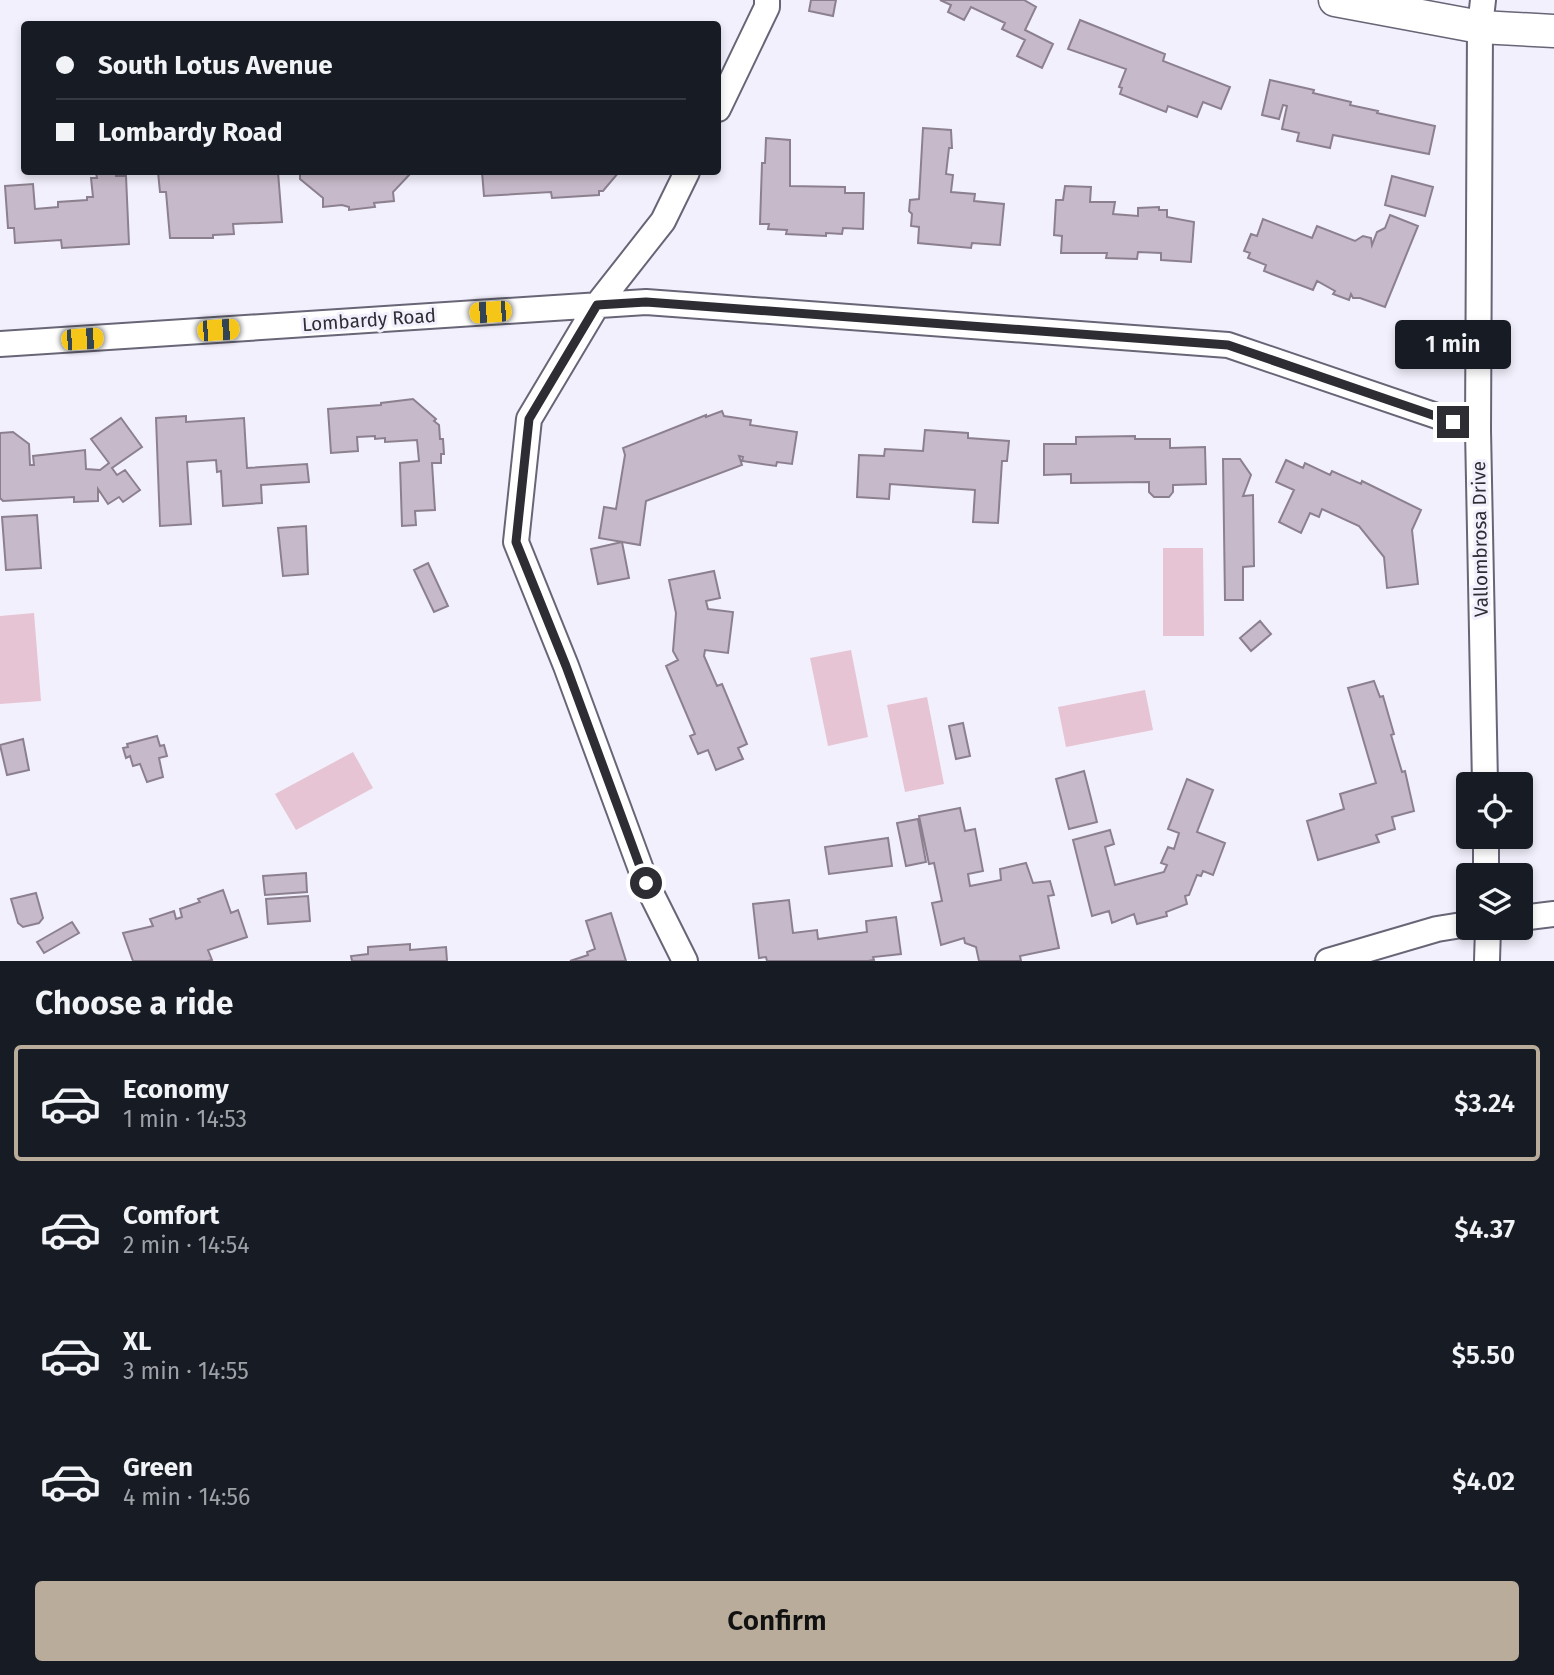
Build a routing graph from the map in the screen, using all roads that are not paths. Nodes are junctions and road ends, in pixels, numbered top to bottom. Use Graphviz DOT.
graph roads {
  1 [pos="767,0"];
  2 [pos="1335,0"];
  3 [pos="1481,13"];
  4 [pos="1554,31"];
  5 [pos="721,103"];
  6 [pos="686,175"];
  7 [pos="597,305"];
  8 [pos="0,344"];
  9 [pos="1478,430"];
  10 [pos="1485,772"];
  11 [pos="1554,914"];
  12 [pos="1533,917"];
  13 [pos="1456,926"];
  14 [pos="1488,940"];
  15 [pos="685,961"];
  16 [pos="1328,961"];
  17 [pos="1487,961"];
  1 -- 5 [label="street"];
  2 -- 3 [label="street"];
  3 -- 4 [label="street"];
  3 -- 9 [label="street, Vallombrosa Drive"];
  6 -- 7 [label="street"];
  7 -- 8 [label="street, Lombardy Road"];
  7 -- 9 [label="street, Lombardy Road"];
  7 -- 15 [label="street"];
  9 -- 10 [label="street, Vallombrosa Drive"];
  11 -- 12 [label="street"];
  13 -- 16 [label="street"];
  14 -- 17 [label="street"];
}
